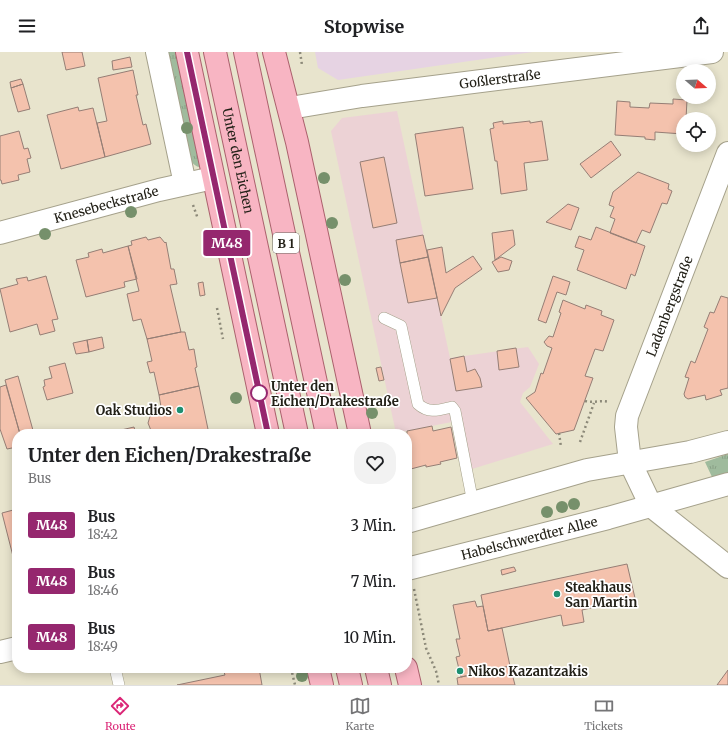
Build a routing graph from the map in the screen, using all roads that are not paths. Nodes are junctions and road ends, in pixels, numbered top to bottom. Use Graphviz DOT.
graph roads {
  1 [pos="157,52"];
  2 [pos="187,52"];
  3 [pos="215,52"];
  4 [pos="245,52"];
  5 [pos="274,52"];
  6 [pos="712,52"];
  7 [pos="290,108"];
  8 [pos="728,153"];
  9 [pos="214,178"];
  10 [pos="185,184"];
  11 [pos="0,233"];
  12 [pos="384,318"];
  13 [pos="267,429"];
  14 [pos="296,429"];
  15 [pos="326,429"];
  16 [pos="359,429"];
  17 [pos="728,442"];
  18 [pos="630,462"];
  19 [pos="728,484"];
  20 [pos="473,503"];
  21 [pos="651,506"];
  22 [pos="412,521"];
  23 [pos="728,567"];
  24 [pos="412,568"];
  25 [pos="12,649"];
  26 [pos="0,652"];
  27 [pos="117,673"];
  28 [pos="348,673"];
  29 [pos="377,673"];
  30 [pos="407,673"];
  31 [pos="119,685"];
  32 [pos="351,685"];
  33 [pos="380,685"];
  34 [pos="410,685"];
  1 -- 10 [label="street"];
  2 -- 9 [label="main road"];
  3 -- 14 [label="main road, Unter den Eichen / B 1"];
  4 -- 15 [label="main road, B 1"];
  5 -- 7 [label="main road"];
  6 -- 7 [label="street, Goßlerstraße"];
  7 -- 16 [label="main road"];
  8 -- 18 [label="street, Ladenbergstraße"];
  9 -- 10 [label="street, Knesebeckstraße"];
  9 -- 13 [label="main road"];
  10 -- 11 [label="street, Knesebeckstraße"];
  12 -- 20 [label="lane"];
  17 -- 18 [label="street"];
  18 -- 20 [label="street"];
  18 -- 21 [label="street"];
  19 -- 21 [label="street, Habelschwerdter Allee"];
  20 -- 22 [label="street"];
  21 -- 23 [label="street"];
  21 -- 24 [label="street, Habelschwerdter Allee"];
  25 -- 26 [label="street"];
  27 -- 31 [label="lane"];
  28 -- 32 [label="main road"];
  29 -- 33 [label="main road"];
  30 -- 34 [label="main road"];
}
